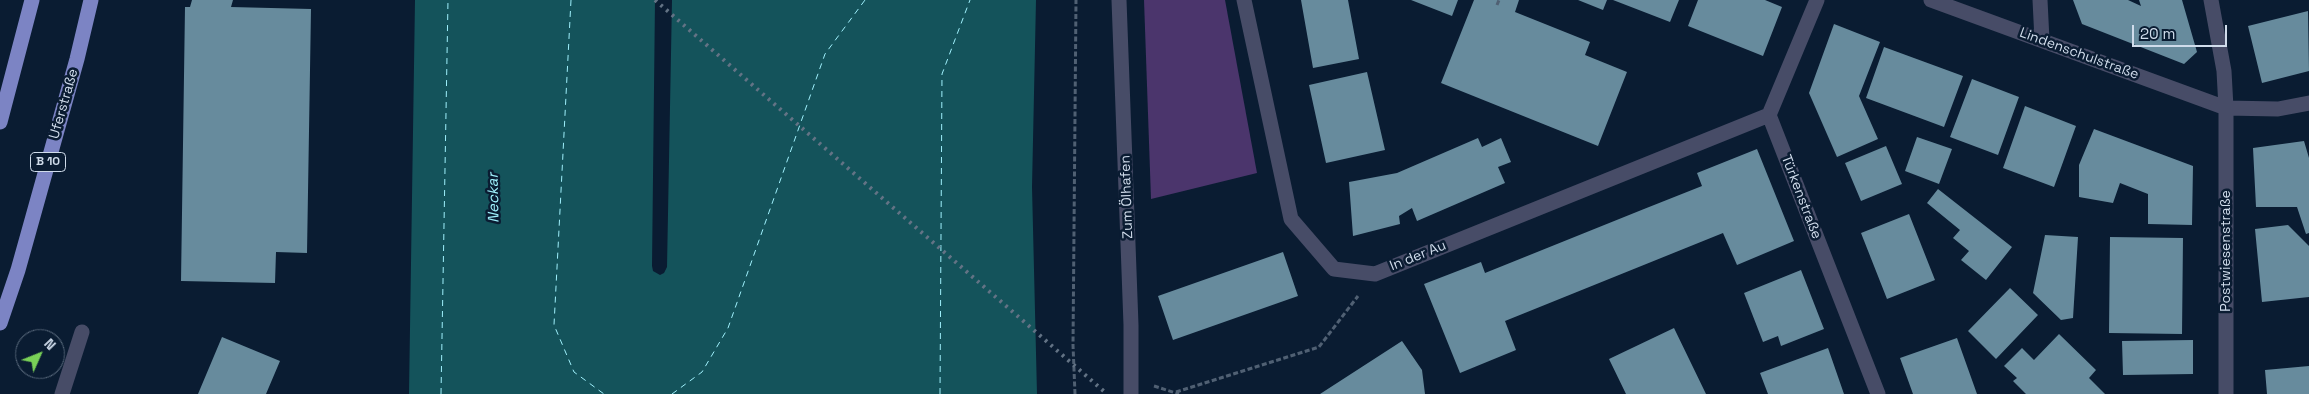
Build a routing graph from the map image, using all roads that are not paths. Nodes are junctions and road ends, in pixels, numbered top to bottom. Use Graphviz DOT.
graph roads {
  1 [pos="32,0"];
  2 [pos="91,0"];
  3 [pos="1119,0"];
  4 [pos="1244,0"];
  5 [pos="1816,0"];
  6 [pos="1931,0"];
  7 [pos="2040,0"];
  8 [pos="2211,0"];
  9 [pos="2042,40"];
  10 [pos="2309,102"];
  11 [pos="2226,108"];
  12 [pos="1769,115"];
  13 [pos="0,122"];
  14 [pos="0,323"];
  15 [pos="82,332"];
  16 [pos="62,394"];
  17 [pos="1131,394"];
  18 [pos="1878,394"];
  19 [pos="2226,394"];
  1 -- 13 [label="highway"];
  2 -- 14 [label="highway, Uferstraße / B 10"];
  3 -- 17 [label="street, Zum Ölhafen"];
  4 -- 12 [label="street, In der Au"];
  5 -- 12 [label="street"];
  6 -- 9 [label="street, Lindenschulstraße"];
  7 -- 9 [label="street"];
  8 -- 11 [label="street"];
  9 -- 11 [label="street, Lindenschulstraße"];
  10 -- 11 [label="street, Lindenschulstraße"];
  11 -- 19 [label="street, Postwiesenstraße"];
  12 -- 18 [label="street, Türkenstraße"];
  15 -- 16 [label="street"];
}
